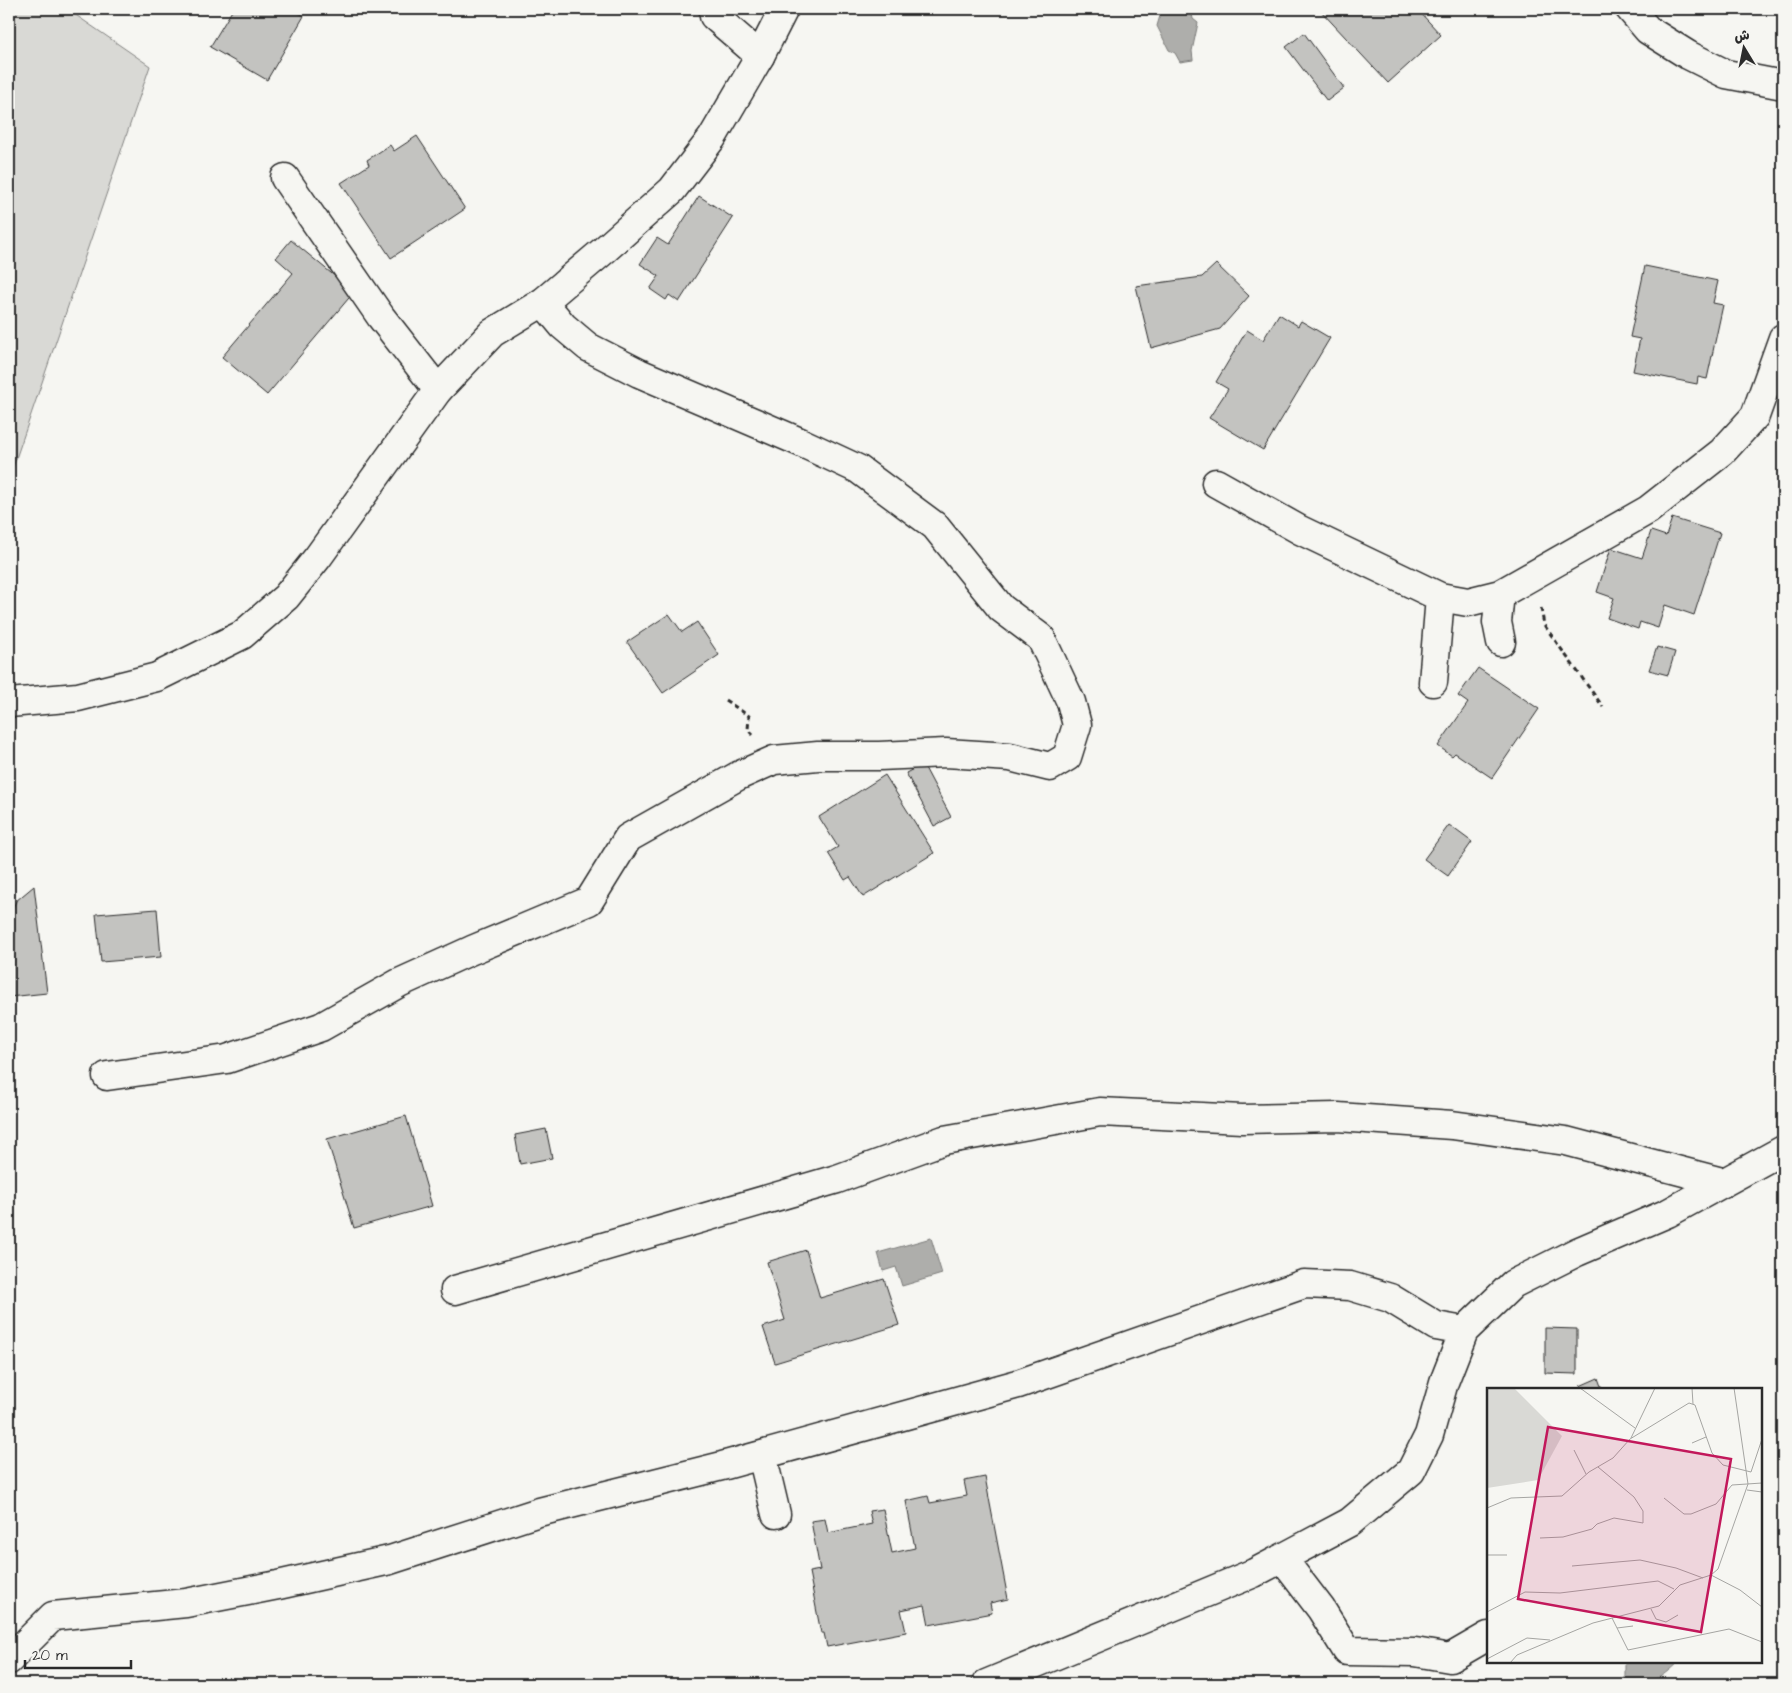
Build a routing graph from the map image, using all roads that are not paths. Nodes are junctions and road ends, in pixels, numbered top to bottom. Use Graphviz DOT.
graph roads {
  1 [pos="784,9"];
  2 [pos="1630,9"];
  3 [pos="714,16"];
  4 [pos="760,56"];
  5 [pos="1783,85"];
  6 [pos="285,178"];
  7 [pos="543,302"];
  8 [pos="1783,338"];
  9 [pos="438,390"];
  10 [pos="1216,483"];
  11 [pos="1500,594"];
  12 [pos="1440,597"];
  13 [pos="1501,642"];
  14 [pos="1433,682"];
  15 [pos="9,703"];
  16 [pos="108,1076"];
  17 [pos="1783,1150"];
  18 [pos="1722,1182"];
  19 [pos="455,1290"];
  20 [pos="1464,1331"];
  21 [pos="762,1455"];
  22 [pos="776,1514"];
  23 [pos="1282,1558"];
  24 [pos="1487,1637"];
  25 [pos="9,1660"];
  26 [pos="986,1684"];
  1 -- 4 [label="street"];
  2 -- 5 [label="street"];
  3 -- 4 [label="street"];
  4 -- 7 [label="street"];
  6 -- 9 [label="street"];
  7 -- 9 [label="street"];
  7 -- 16 [label="street"];
  8 -- 11 [label="street"];
  9 -- 15 [label="street"];
  10 -- 12 [label="street"];
  11 -- 12 [label="street"];
  11 -- 13 [label="street"];
  12 -- 14 [label="street"];
  17 -- 18 [label="street"];
  18 -- 19 [label="street"];
  18 -- 20 [label="street"];
  20 -- 21 [label="street"];
  20 -- 23 [label="street"];
  21 -- 22 [label="street"];
  21 -- 25 [label="street"];
  23 -- 24 [label="street"];
  23 -- 26 [label="street"];
}
